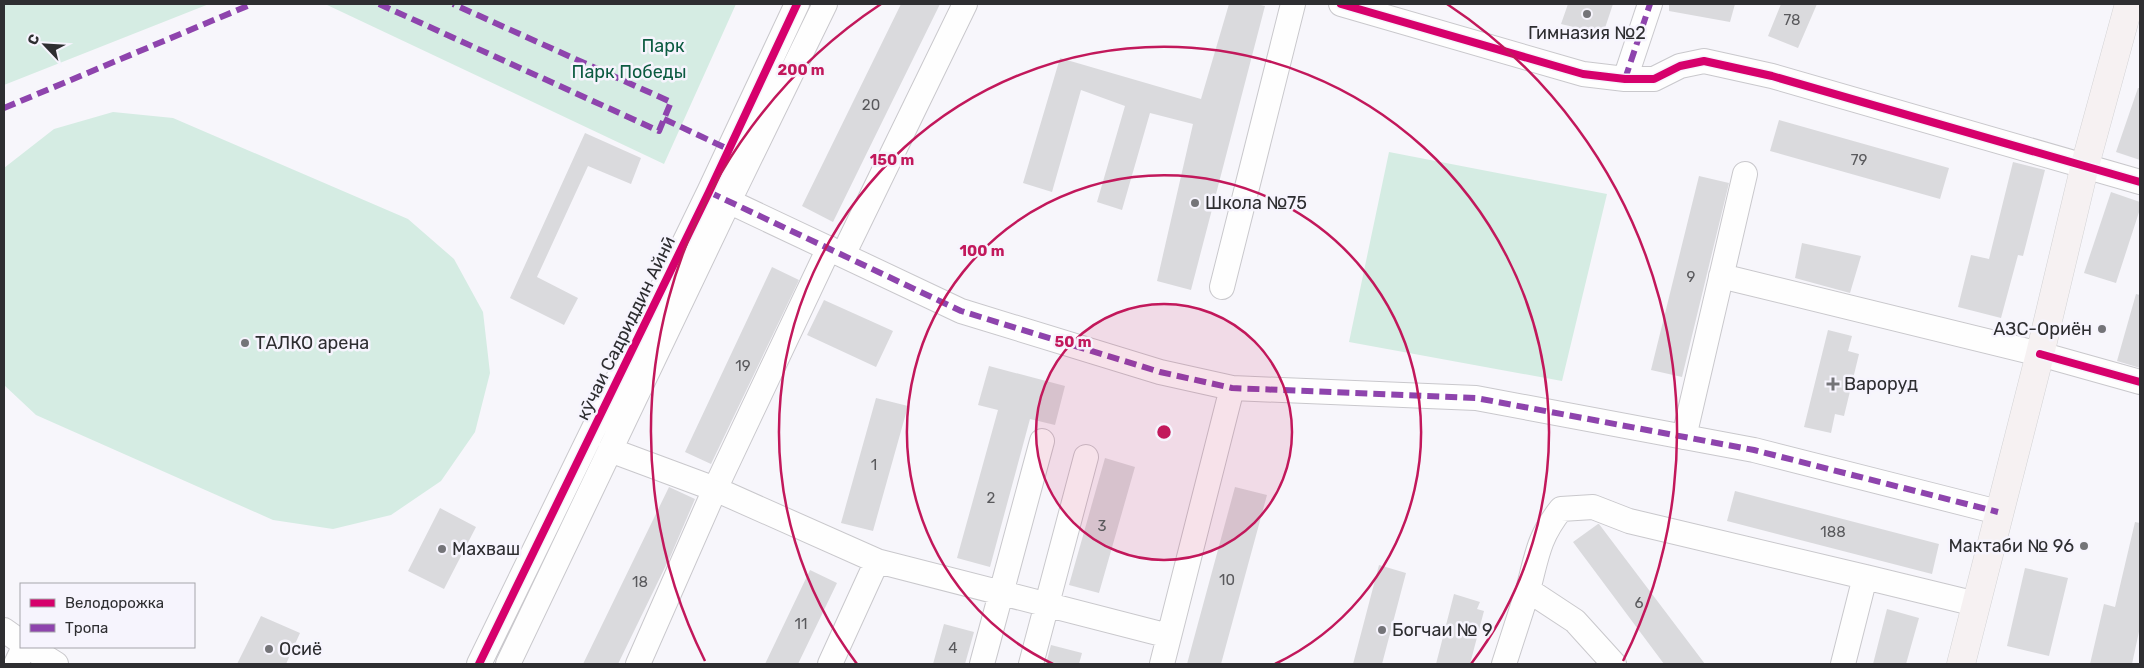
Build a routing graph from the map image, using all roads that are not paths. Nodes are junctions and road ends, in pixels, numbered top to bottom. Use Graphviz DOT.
graph roads {
  1 [pos="798,4"];
  2 [pos="825,4"];
  3 [pos="965,4"];
  4 [pos="1294,4"];
  5 [pos="1341,4"];
  6 [pos="1650,4"];
  7 [pos="2129,4"];
  8 [pos="1626,79"];
  9 [pos="2085,165"];
  10 [pos="1745,174"];
  11 [pos="2140,182"];
  12 [pos="719,197"];
  13 [pos="836,252"];
  14 [pos="1721,276"];
  15 [pos="1222,287"];
  16 [pos="2040,354"];
  17 [pos="2140,382"];
  18 [pos="1232,388"];
  19 [pos="1684,437"];
  20 [pos="1042,441"];
  21 [pos="610,450"];
  22 [pos="1086,457"];
  23 [pos="715,489"];
  24 [pos="1998,512"];
  25 [pos="877,561"];
  26 [pos="1865,577"];
  27 [pos="1528,590"];
  28 [pos="1001,593"];
  29 [pos="1047,604"];
  30 [pos="1976,604"];
  31 [pos="4,630"];
  32 [pos="1169,636"];
  33 [pos="20,641"];
  34 [pos="24,648"];
  35 [pos="31,648"];
  36 [pos="16,664"];
  37 [pos="56,664"];
  38 [pos="479,664"];
  39 [pos="508,664"];
  40 [pos="638,664"];
  41 [pos="830,664"];
  42 [pos="982,664"];
  43 [pos="1031,664"];
  44 [pos="1162,664"];
  45 [pos="1504,664"];
  46 [pos="1614,664"];
  47 [pos="1843,664"];
  48 [pos="1961,664"];
  1 -- 12 [label="street, кӯчаи Садриддин Айнӣ"];
  2 -- 12 [label="street, кӯчаи Садриддин Айнӣ"];
  3 -- 13 [label="street"];
  4 -- 15 [label="street"];
  5 -- 8 [label="street"];
  6 -- 8 [label="street"];
  7 -- 9 [label="main road"];
  8 -- 9 [label="street"];
  9 -- 11 [label="street"];
  9 -- 16 [label="main road"];
  10 -- 14 [label="street"];
  12 -- 13 [label="street"];
  12 -- 21 [label="street, кӯчаи Садриддин Айнӣ"];
  12 -- 38 [label="street, кӯчаи Садриддин Айнӣ"];
  13 -- 18 [label="street"];
  13 -- 23 [label="street"];
  14 -- 16 [label="street"];
  14 -- 19 [label="street"];
  16 -- 17 [label="street"];
  16 -- 24 [label="main road"];
  18 -- 19 [label="street"];
  18 -- 32 [label="street"];
  19 -- 24 [label="street"];
  20 -- 28 [label="street"];
  21 -- 23 [label="street"];
  21 -- 39 [label="street, кӯчаи Садриддин Айнӣ"];
  22 -- 29 [label="street"];
  23 -- 25 [label="street"];
  23 -- 40 [label="street"];
  24 -- 30 [label="main road"];
  25 -- 28 [label="street"];
  25 -- 41 [label="street"];
  26 -- 27 [label="street"];
  26 -- 30 [label="street"];
  26 -- 47 [label="street"];
  27 -- 45 [label="street"];
  27 -- 46 [label="street"];
  28 -- 29 [label="street"];
  28 -- 42 [label="street"];
  29 -- 32 [label="street"];
  29 -- 43 [label="street"];
  30 -- 48 [label="main road"];
  31 -- 33 [label="street"];
  32 -- 44 [label="street"];
  34 -- 36 [label="street"];
  35 -- 37 [label="street"];
}
